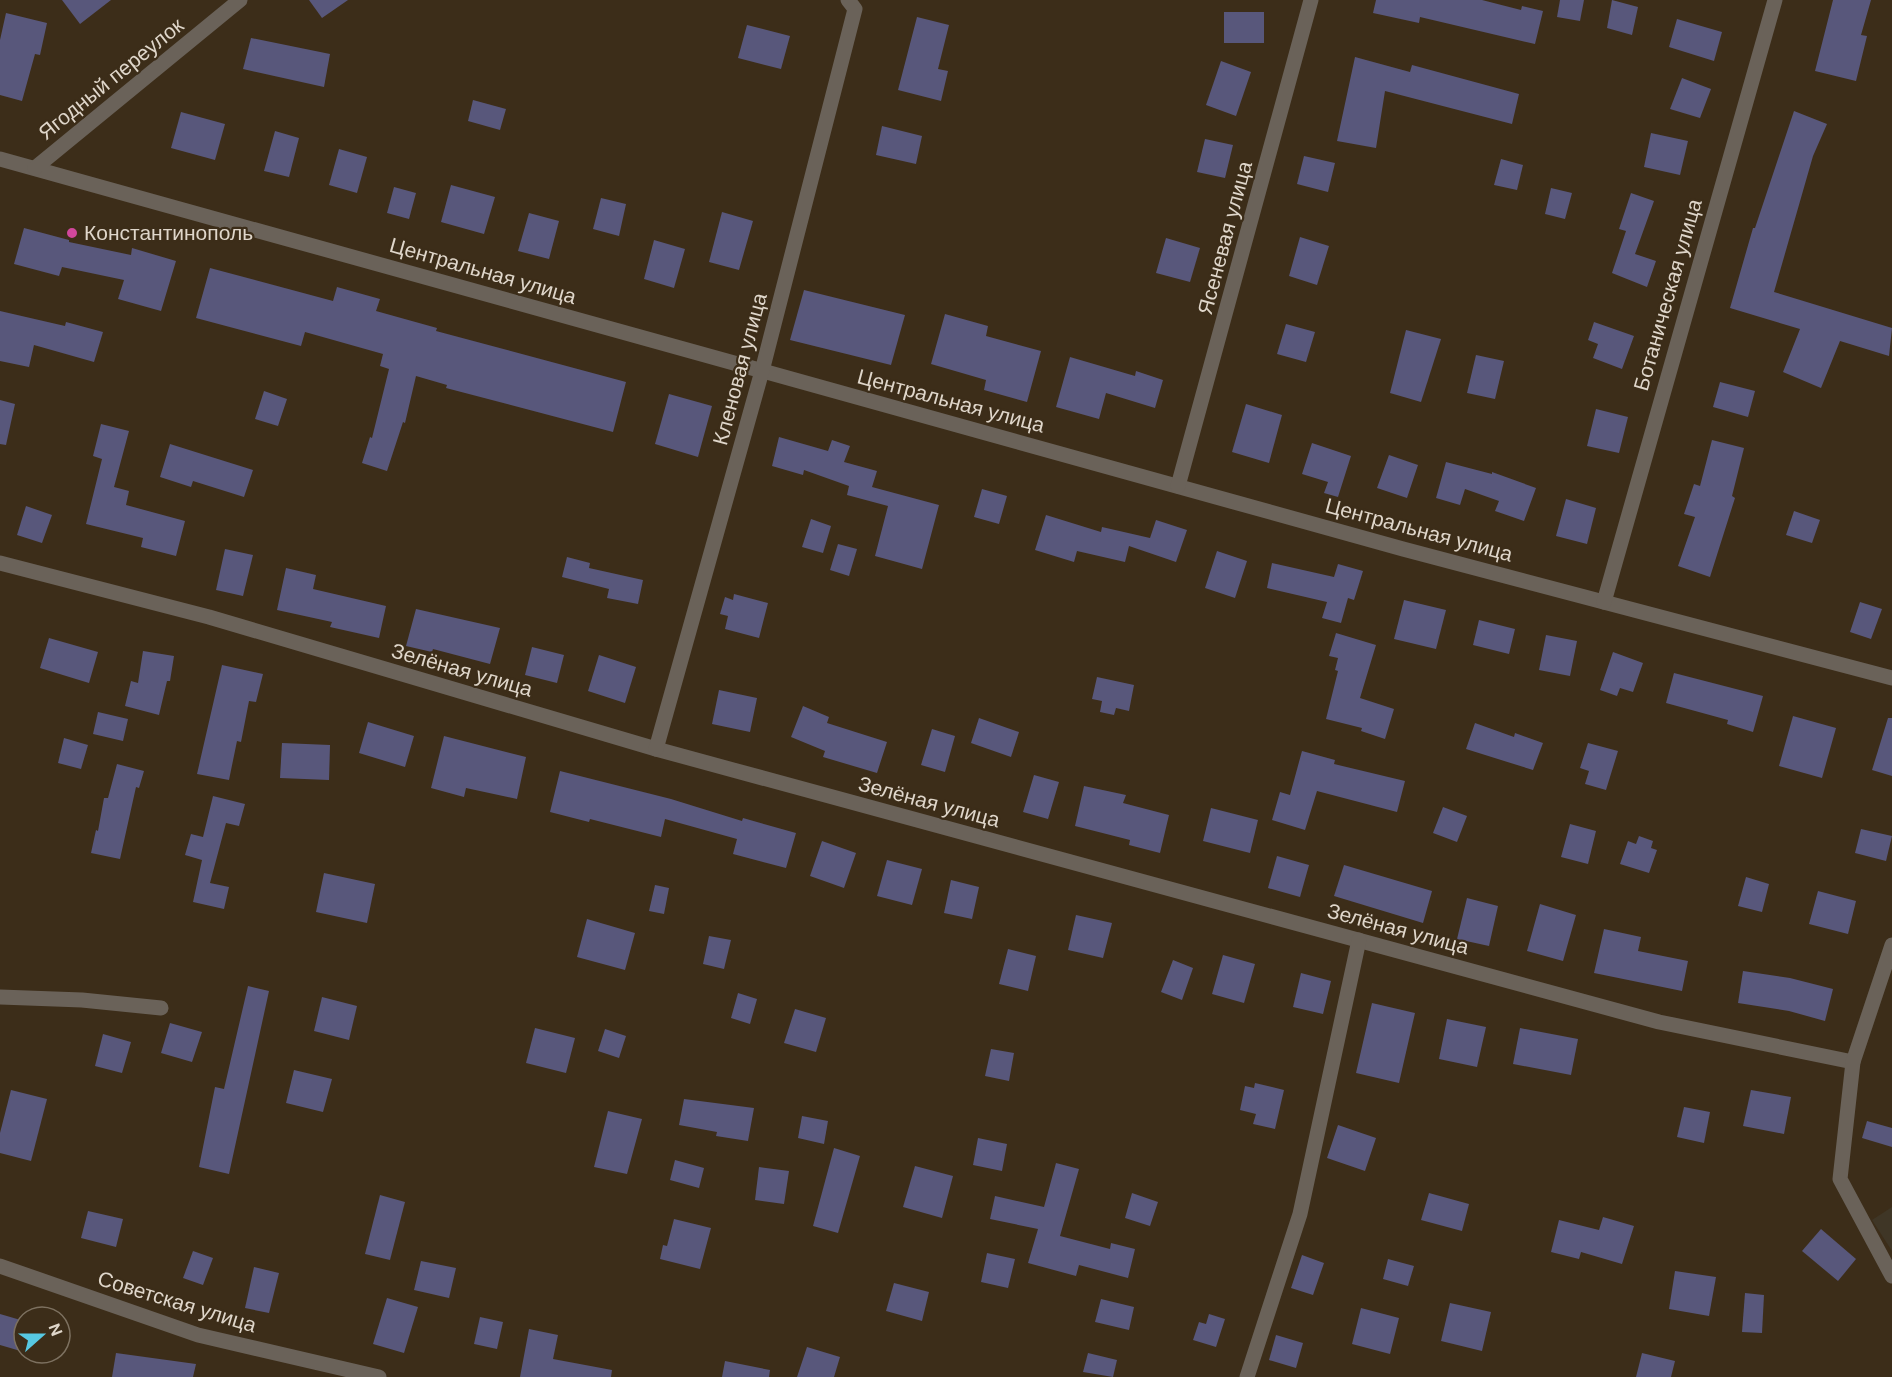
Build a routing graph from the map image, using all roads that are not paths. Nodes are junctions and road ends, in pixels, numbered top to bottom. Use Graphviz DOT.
graph roads {
  1 [pos="240,0"];
  2 [pos="848,0"];
  3 [pos="1311,0"];
  4 [pos="1775,0"];
  5 [pos="0,159"];
  6 [pos="35,168"];
  7 [pos="762,371"];
  8 [pos="1178,486"];
  9 [pos="0,563"];
  10 [pos="1604,602"];
  11 [pos="1892,678"];
  12 [pos="656,749"];
  13 [pos="1359,940"];
  14 [pos="1892,945"];
  15 [pos="0,997"];
  16 [pos="161,1008"];
  17 [pos="1852,1062"];
  18 [pos="0,1266"];
  19 [pos="1892,1276"];
  20 [pos="379,1377"];
  21 [pos="1247,1377"];
  1 -- 6 [label="street, Ягодный переулок"];
  2 -- 7 [label="street, Кленовая улица"];
  3 -- 8 [label="street, Ясеневая улица"];
  4 -- 10 [label="street, Ботаническая улица"];
  5 -- 6 [label="street, Центральная улица"];
  6 -- 7 [label="street, Центральная улица"];
  7 -- 8 [label="street, Центральная улица"];
  7 -- 12 [label="street, Кленовая улица"];
  8 -- 10 [label="street, Центральная улица"];
  9 -- 12 [label="street, Зелёная улица"];
  10 -- 11 [label="street, Центральная улица"];
  12 -- 13 [label="street, Зелёная улица"];
  13 -- 17 [label="street, Зелёная улица"];
  13 -- 21 [label="street"];
  14 -- 17 [label="street"];
  15 -- 16 [label="street"];
  17 -- 19 [label="street"];
  18 -- 20 [label="street, Советская улица"];
}
